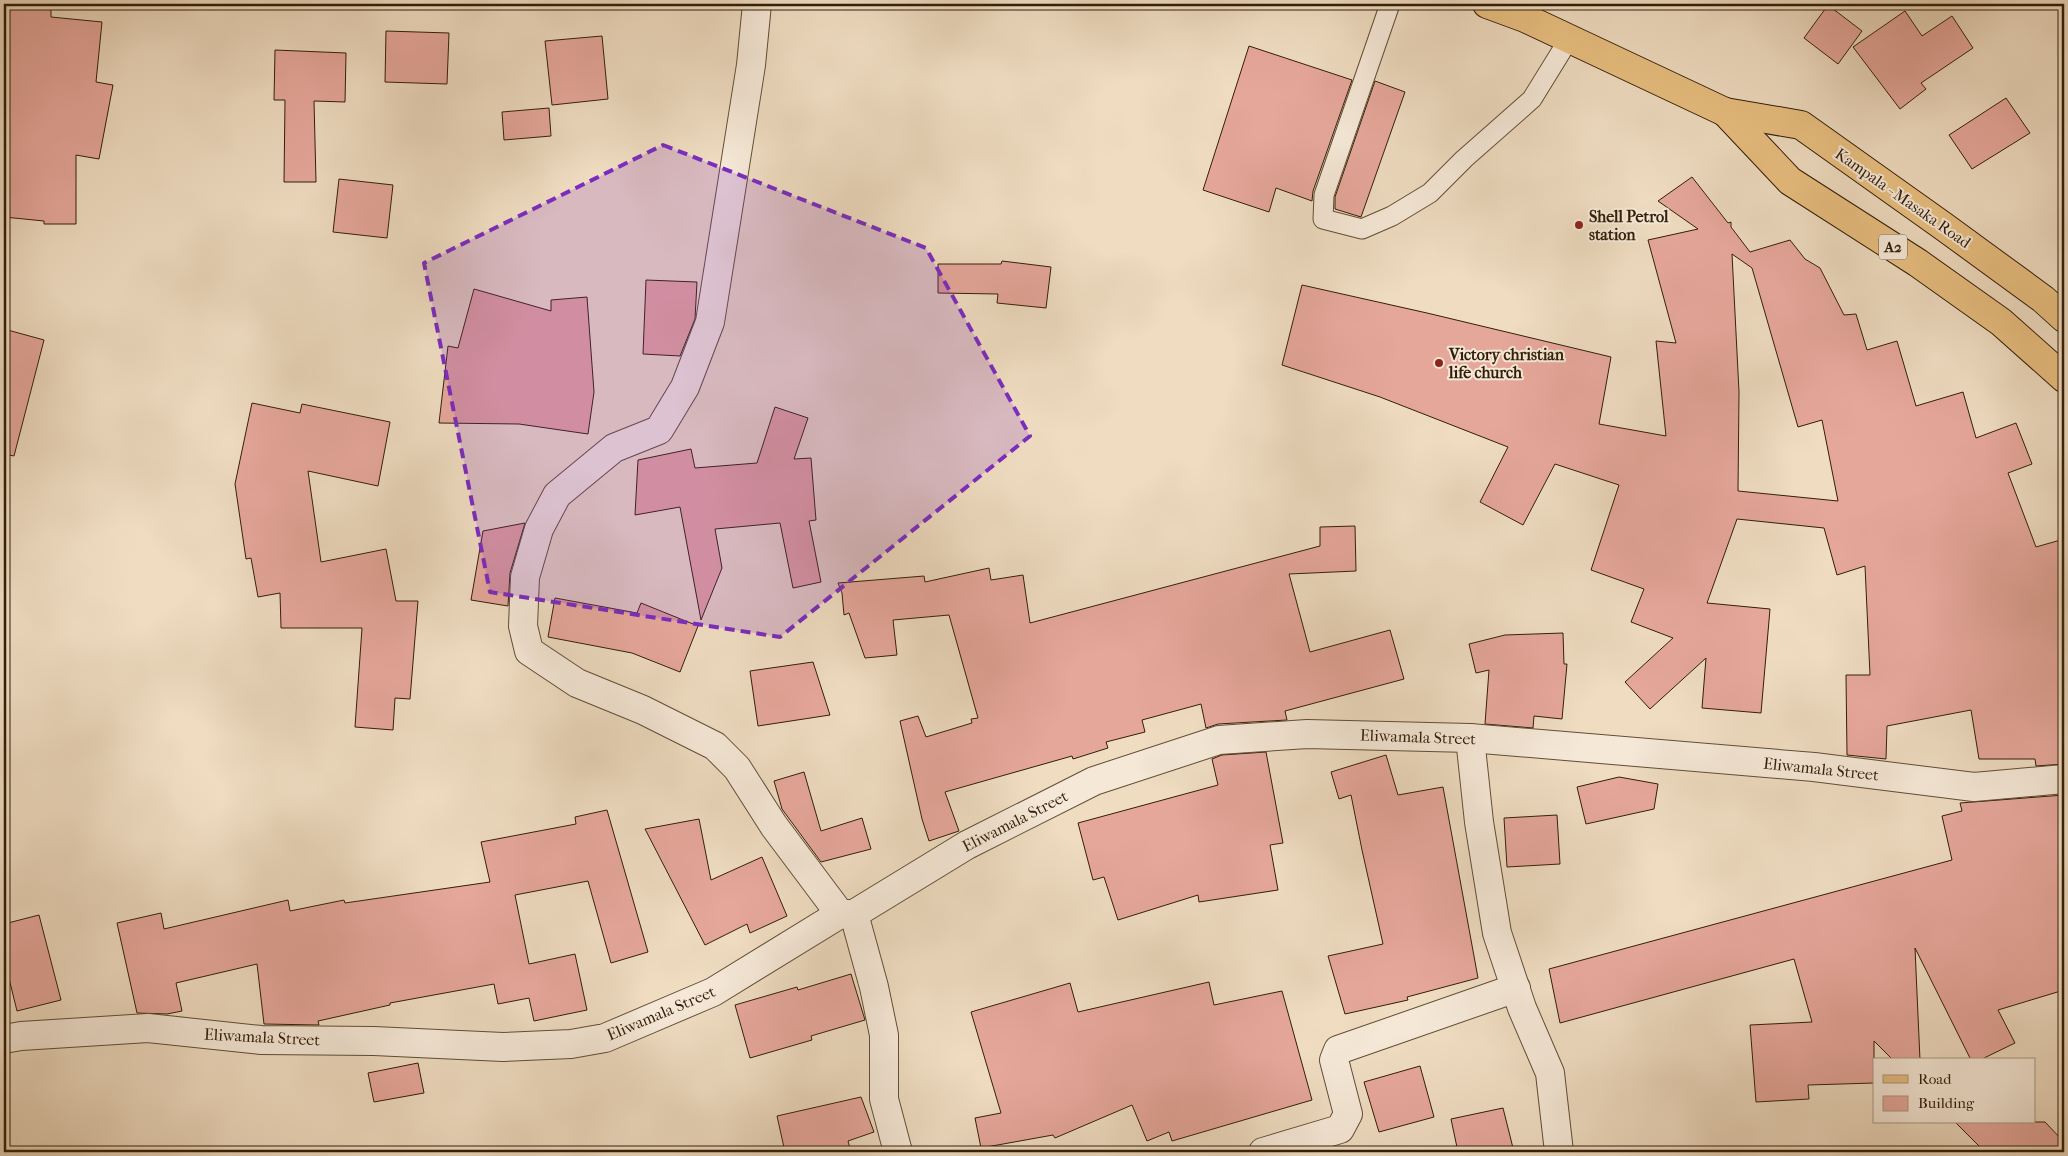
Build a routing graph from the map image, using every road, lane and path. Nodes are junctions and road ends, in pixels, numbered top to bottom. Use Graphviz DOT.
graph roads {
  1 [pos="757,4"];
  2 [pos="1390,4"];
  3 [pos="1487,4"];
  4 [pos="1569,39"];
  5 [pos="1725,112"];
  6 [pos="2064,318"];
  7 [pos="2064,378"];
  8 [pos="1470,738"];
  9 [pos="2064,779"];
  10 [pos="847,914"];
  11 [pos="1516,988"];
  12 [pos="4,1039"];
  13 [pos="898,1152"];
  14 [pos="1263,1152"];
  15 [pos="1559,1152"];
  1 -- 10 [label="street"];
  2 -- 4 [label="lane"];
  3 -- 4 [label="main road, Kampala - Masaka Road / A2"];
  4 -- 5 [label="main road, Kampala - Masaka Road / A2"];
  5 -- 6 [label="main road, Kampala - Masaka Road / A2"];
  5 -- 7 [label="main road, Kampala - Masaka Road / A2"];
  8 -- 9 [label="street, Eliwamala Street"];
  8 -- 10 [label="street, Eliwamala Street"];
  8 -- 11 [label="street"];
  10 -- 12 [label="street, Eliwamala Street"];
  10 -- 13 [label="street"];
  11 -- 14 [label="street"];
  11 -- 15 [label="street"];
}
